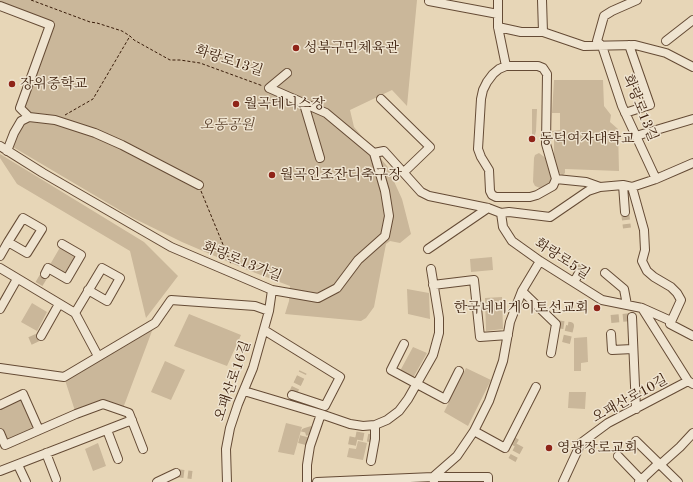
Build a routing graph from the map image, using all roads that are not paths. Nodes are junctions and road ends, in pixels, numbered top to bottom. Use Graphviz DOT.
graph roads {
  1 [pos="498,0"];
  2 [pos="542,0"];
  3 [pos="637,0"];
  4 [pos="429,2"];
  5 [pos="0,6"];
  6 [pos="498,14"];
  7 [pos="693,20"];
  8 [pos="500,27"];
  9 [pos="543,32"];
  10 [pos="666,41"];
  11 [pos="629,45"];
  12 [pos="602,46"];
  13 [pos="506,66"];
  14 [pos="693,67"];
  15 [pos="287,73"];
  16 [pos="381,99"];
  17 [pos="304,104"];
  18 [pos="625,113"];
  19 [pos="29,117"];
  20 [pos="693,119"];
  21 [pos="636,136"];
  22 [pos="3,148"];
  23 [pos="374,153"];
  24 [pos="320,158"];
  25 [pos="693,163"];
  26 [pos="404,172"];
  27 [pos="556,179"];
  28 [pos="656,179"];
  29 [pos="586,182"];
  30 [pos="199,185"];
  31 [pos="623,185"];
  32 [pos="600,187"];
  33 [pos="632,187"];
  34 [pos="588,191"];
  35 [pos="488,208"];
  36 [pos="625,212"];
  37 [pos="501,213"];
  38 [pos="8,242"];
  39 [pos="62,244"];
  40 [pos="428,249"];
  41 [pos="0,256"];
  42 [pos="540,261"];
  43 [pos="0,268"];
  44 [pos="431,269"];
  45 [pos="579,273"];
  46 [pos="605,273"];
  47 [pos="45,274"];
  48 [pos="17,278"];
  49 [pos="574,282"];
  50 [pos="434,285"];
  51 [pos="88,290"];
  52 [pos="272,290"];
  53 [pos="522,291"];
  54 [pos="59,304"];
  55 [pos="627,305"];
  56 [pos="642,308"];
  57 [pos="0,309"];
  58 [pos="268,311"];
  59 [pos="75,313"];
  60 [pos="632,317"];
  61 [pos="671,321"];
  62 [pos="264,330"];
  63 [pos="612,334"];
  64 [pos="508,335"];
  65 [pos="41,336"];
  66 [pos="693,336"];
  67 [pos="404,344"];
  68 [pos="633,349"];
  69 [pos="551,352"];
  70 [pos="98,356"];
  71 [pos="0,368"];
  72 [pos="459,371"];
  73 [pos="690,383"];
  74 [pos="417,385"];
  75 [pos="536,387"];
  76 [pos="244,392"];
  77 [pos="292,395"];
  78 [pos="0,405"];
  79 [pos="636,409"];
  80 [pos="321,414"];
  81 [pos="132,420"];
  82 [pos="375,425"];
  83 [pos="39,430"];
  84 [pos="107,430"];
  85 [pos="474,431"];
  86 [pos="0,433"];
  87 [pos="693,433"];
  88 [pos="636,441"];
  89 [pos="143,449"];
  90 [pos="46,454"];
  91 [pos="618,456"];
  92 [pos="118,459"];
  93 [pos="371,461"];
  94 [pos="659,464"];
  95 [pos="18,465"];
  96 [pos="0,471"];
  97 [pos="176,473"];
  98 [pos="56,479"];
  99 [pos="434,480"];
  100 [pos="345,481"];
  101 [pos="26,482"];
  102 [pos="158,482"];
  103 [pos="227,482"];
  104 [pos="307,482"];
  105 [pos="317,482"];
  106 [pos="488,482"];
  107 [pos="563,482"];
  108 [pos="641,482"];
  109 [pos="678,482"];
  1 -- 6 [label="street"];
  2 -- 9 [label="street"];
  3 -- 12 [label="street, 화랑로13길"];
  4 -- 6 [label="street"];
  5 -- 19 [label="street"];
  6 -- 8 [label="street"];
  7 -- 10 [label="street"];
  8 -- 9 [label="street"];
  8 -- 13 [label="street"];
  9 -- 12 [label="street"];
  11 -- 12 [label="street"];
  11 -- 14 [label="street"];
  11 -- 18 [label="street"];
  12 -- 18 [label="street, 화랑로13길"];
  13 -- 27 [label="street"];
  13 -- 27 [label="street"];
  15 -- 17 [label="street, 화랑로13길"];
  16 -- 26 [label="street"];
  17 -- 23 [label="street, 화랑로13길"];
  17 -- 24 [label="street"];
  18 -- 21 [label="street, 화랑로13길"];
  19 -- 22 [label="street, 화랑로13가길"];
  19 -- 30 [label="street"];
  20 -- 21 [label="street"];
  21 -- 28 [label="street, 화랑로13길"];
  22 -- 52 [label="street, 화랑로13가길"];
  23 -- 26 [label="street, 화랑로13길"];
  23 -- 52 [label="street, 화랑로13가길"];
  25 -- 28 [label="street"];
  26 -- 35 [label="street, 화랑로13길"];
  27 -- 29 [label="street"];
  28 -- 33 [label="street"];
  29 -- 32 [label="street"];
  29 -- 34 [label="street"];
  31 -- 32 [label="street, 화랑로13길"];
  31 -- 33 [label="street, 화랑로13길"];
  31 -- 36 [label="street"];
  32 -- 34 [label="street, 화랑로13길"];
  33 -- 61 [label="street"];
  34 -- 37 [label="street, 화랑로13길"];
  35 -- 37 [label="street, 화랑로13길"];
  35 -- 40 [label="street"];
  37 -- 42 [label="street, 화랑로5길"];
  38 -- 41 [label="street"];
  39 -- 47 [label="street"];
  42 -- 49 [label="street, 화랑로5길"];
  42 -- 53 [label="street"];
  43 -- 48 [label="street"];
  44 -- 50 [label="street"];
  45 -- 49 [label="street"];
  46 -- 55 [label="street, 화랑로5길"];
  48 -- 54 [label="street"];
  48 -- 57 [label="street"];
  49 -- 55 [label="street, 화랑로5길"];
  50 -- 64 [label="street"];
  50 -- 74 [label="street"];
  51 -- 59 [label="street"];
  52 -- 58 [label="street, 오패산로16길"];
  53 -- 64 [label="street"];
  53 -- 69 [label="street"];
  54 -- 59 [label="street"];
  54 -- 65 [label="street"];
  55 -- 56 [label="street, 화랑로5길"];
  56 -- 61 [label="street, 화랑로5길"];
  56 -- 73 [label="street"];
  58 -- 62 [label="street, 오패산로16길"];
  58 -- 70 [label="street"];
  59 -- 70 [label="street"];
  60 -- 68 [label="street"];
  61 -- 66 [label="street, 화랑로5길"];
  62 -- 76 [label="street, 오패산로16길"];
  62 -- 77 [label="street"];
  63 -- 68 [label="street"];
  64 -- 85 [label="street"];
  67 -- 74 [label="street"];
  68 -- 79 [label="street"];
  70 -- 71 [label="street"];
  72 -- 74 [label="street"];
  73 -- 79 [label="street, 오패산로10길"];
  74 -- 82 [label="street"];
  75 -- 85 [label="street"];
  76 -- 80 [label="street"];
  76 -- 103 [label="street, 오패산로16길"];
  78 -- 83 [label="street"];
  79 -- 107 [label="street, 오패산로10길"];
  80 -- 82 [label="street"];
  80 -- 104 [label="street"];
  81 -- 83 [label="street"];
  81 -- 84 [label="street"];
  81 -- 89 [label="street"];
  82 -- 93 [label="street"];
  83 -- 86 [label="street"];
  84 -- 90 [label="street"];
  84 -- 92 [label="street"];
  85 -- 99 [label="street"];
  87 -- 94 [label="street"];
  88 -- 94 [label="street"];
  90 -- 95 [label="street"];
  90 -- 98 [label="street"];
  91 -- 108 [label="street"];
  94 -- 108 [label="street"];
  94 -- 109 [label="street"];
  95 -- 96 [label="street"];
  95 -- 101 [label="street"];
  97 -- 102 [label="street"];
  99 -- 100 [label="street"];
  99 -- 106 [label="street"];
  100 -- 105 [label="street"];
}
